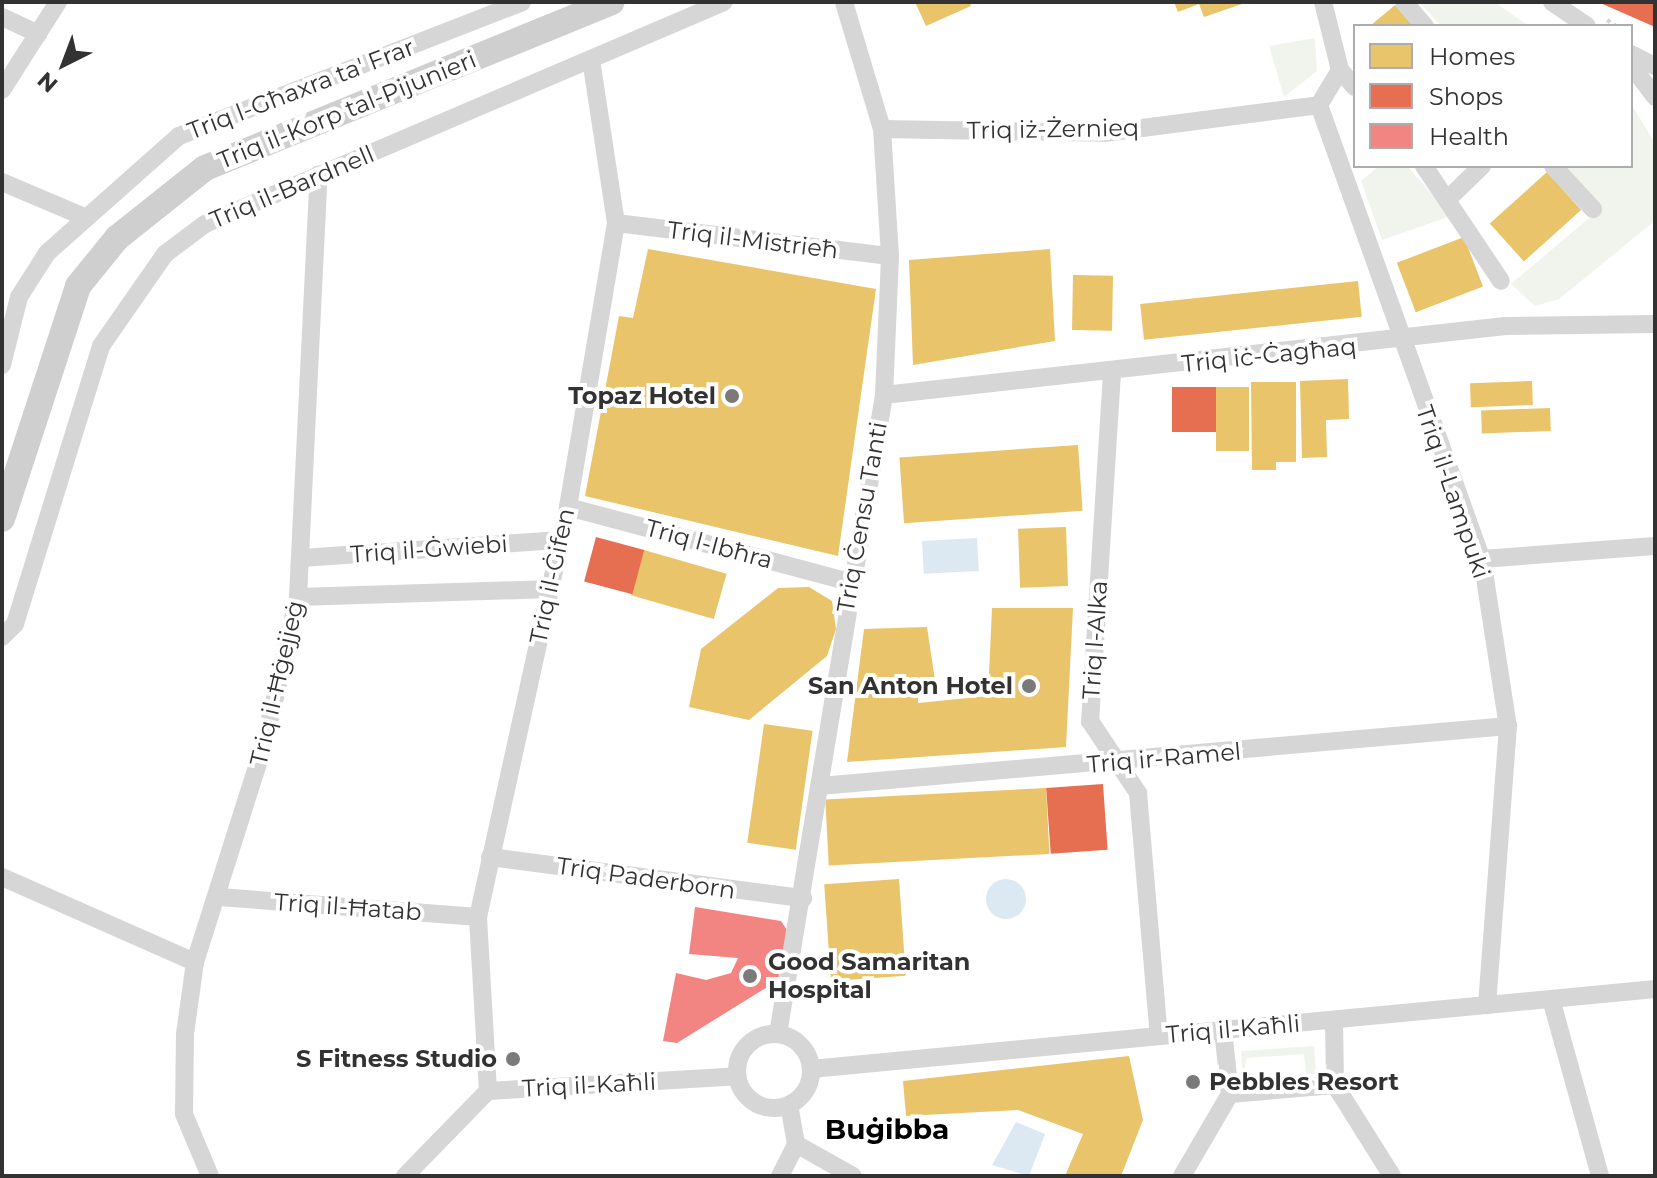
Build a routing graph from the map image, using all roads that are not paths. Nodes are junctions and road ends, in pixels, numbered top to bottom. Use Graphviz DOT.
graph roads {
  1 [pos="58,2"];
  2 [pos="522,2"];
  3 [pos="611,2"];
  4 [pos="724,2"];
  5 [pos="844,2"];
  6 [pos="1323,2"];
  7 [pos="1404,2"];
  8 [pos="1552,2"];
  9 [pos="2,17"];
  10 [pos="1423,24"];
  11 [pos="1584,24"];
  12 [pos="38,34"];
  13 [pos="1633,55"];
  14 [pos="591,60"];
  15 [pos="1655,66"];
  16 [pos="1633,68"];
  17 [pos="1340,70"];
  18 [pos="1353,85"];
  19 [pos="2,90"];
  20 [pos="1655,97"];
  21 [pos="1319,105"];
  22 [pos="882,129"];
  23 [pos="1426,168"];
  24 [pos="1480,168"];
  25 [pos="1555,168"];
  26 [pos="319,175"];
  27 [pos="2,182"];
  28 [pos="1451,196"];
  29 [pos="1593,209"];
  30 [pos="82,216"];
  31 [pos="616,223"];
  32 [pos="890,256"];
  33 [pos="1501,281"];
  34 [pos="1655,324"];
  35 [pos="1399,341"];
  36 [pos="2,365"];
  37 [pos="1112,373"];
  38 [pos="884,395"];
  39 [pos="568,507"];
  40 [pos="2,519"];
  41 [pos="557,540"];
  42 [pos="1655,546"];
  43 [pos="302,558"];
  44 [pos="1482,559"];
  45 [pos="849,582"];
  46 [pos="550,589"];
  47 [pos="298,597"];
  48 [pos="2,637"];
  49 [pos="1508,726"];
  50 [pos="1116,763"];
  51 [pos="820,786"];
  52 [pos="490,857"];
  53 [pos="2,877"];
  54 [pos="219,897"];
  55 [pos="803,898"];
  56 [pos="478,917"];
  57 [pos="195,962"];
  58 [pos="1655,989"];
  59 [pos="1551,999"];
  60 [pos="1487,1005"];
  61 [pos="1334,1020"];
  62 [pos="1223,1031"];
  63 [pos="778,1034"];
  64 [pos="1159,1036"];
  65 [pos="811,1069"];
  66 [pos="738,1076"];
  67 [pos="1335,1085"];
  68 [pos="488,1091"];
  69 [pos="1230,1094"];
  70 [pos="789,1105"];
  71 [pos="796,1144"];
  72 [pos="210,1176"];
  73 [pos="405,1176"];
  74 [pos="780,1176"];
  75 [pos="853,1176"];
  76 [pos="1182,1176"];
  77 [pos="1392,1176"];
  78 [pos="1600,1176"];
  1 -- 12 [label="street"];
  2 -- 30 [label="street, Triq l-Għaxra ta' Frar"];
  3 -- 40 [label="street, Triq il-Korp tal-Pijunieri"];
  4 -- 14 [label="street, Triq il-Bardnell"];
  5 -- 22 [label="street, Triq Ċensu Tanti"];
  6 -- 17 [label="street"];
  7 -- 10 [label="street"];
  8 -- 11 [label="street"];
  9 -- 12 [label="street"];
  12 -- 19 [label="street"];
  13 -- 15 [label="street"];
  14 -- 26 [label="street, Triq il-Bardnell"];
  14 -- 31 [label="street, Triq il-Ġifen"];
  16 -- 20 [label="street"];
  17 -- 18 [label="street"];
  17 -- 21 [label="street"];
  21 -- 22 [label="street, Triq iż-Żernieq"];
  21 -- 35 [label="street, Triq il-Lampuki"];
  22 -- 32 [label="street, Triq Ċensu Tanti"];
  23 -- 28 [label="street"];
  24 -- 28 [label="street"];
  25 -- 29 [label="street"];
  26 -- 43 [label="street, Triq il-Ħġejjeġ"];
  26 -- 48 [label="street, Triq il-Bardnell"];
  27 -- 30 [label="street"];
  28 -- 33 [label="street"];
  30 -- 36 [label="street, Triq l-Għaxra ta' Frar"];
  31 -- 32 [label="street, Triq il-Mistrieħ"];
  31 -- 39 [label="street, Triq il-Ġifen"];
  32 -- 38 [label="street, Triq Ċensu Tanti"];
  34 -- 35 [label="street, Triq iċ-Ċagħaq"];
  35 -- 37 [label="street, Triq iċ-Ċagħaq"];
  35 -- 44 [label="street, Triq il-Lampuki"];
  37 -- 38 [label="street, Triq iċ-Ċagħaq"];
  37 -- 50 [label="street, Triq l-Alka"];
  38 -- 45 [label="street, Triq Ċensu Tanti"];
  39 -- 41 [label="street, Triq il-Ġifen"];
  39 -- 45 [label="street, Triq l-Ibħra"];
  41 -- 43 [label="street, Triq il-Ġwiebi"];
  41 -- 46 [label="street, Triq il-Ġifen"];
  42 -- 44 [label="street"];
  43 -- 47 [label="street, Triq il-Ħġejjeġ"];
  44 -- 49 [label="street, Triq il-Lampuki"];
  45 -- 51 [label="street, Triq Ċensu Tanti"];
  46 -- 47 [label="street, Triq il-Ġwiebi"];
  46 -- 52 [label="street, Triq il-Ġifen"];
  47 -- 54 [label="street, Triq il-Ħġejjeġ"];
  49 -- 50 [label="street, Triq ir-Ramel"];
  49 -- 60 [label="street, Triq il-Lampuki"];
  50 -- 51 [label="street, Triq ir-Ramel"];
  50 -- 64 [label="street, Triq l-Alka"];
  51 -- 55 [label="street, Triq Ċensu Tanti"];
  52 -- 55 [label="street, Triq Paderborn"];
  52 -- 56 [label="street, Triq il-Ġifen"];
  53 -- 57 [label="street"];
  54 -- 56 [label="street, Triq il-Ħatab"];
  54 -- 57 [label="street, Triq il-Ħġejjeġ"];
  55 -- 63 [label="street, Triq Ċensu Tanti"];
  56 -- 68 [label="street, Triq il-Ġifen"];
  57 -- 72 [label="street, Triq il-Ħġejjeġ"];
  58 -- 59 [label="street, Triq il-Kaħli"];
  59 -- 60 [label="street, Triq il-Kaħli"];
  59 -- 78 [label="street"];
  60 -- 61 [label="street, Triq il-Kaħli"];
  61 -- 62 [label="street, Triq il-Kaħli"];
  61 -- 67 [label="street"];
  62 -- 64 [label="street, Triq il-Kaħli"];
  62 -- 69 [label="street"];
  63 -- 65 [label="street"];
  63 -- 66 [label="street"];
  64 -- 65 [label="street, Triq il-Kaħli"];
  65 -- 70 [label="street"];
  66 -- 68 [label="street, Triq il-Kaħli"];
  66 -- 70 [label="street"];
  67 -- 69 [label="street"];
  67 -- 77 [label="street"];
  68 -- 73 [label="street"];
  69 -- 76 [label="street"];
  70 -- 71 [label="street"];
  71 -- 74 [label="street"];
  71 -- 75 [label="street"];
}
